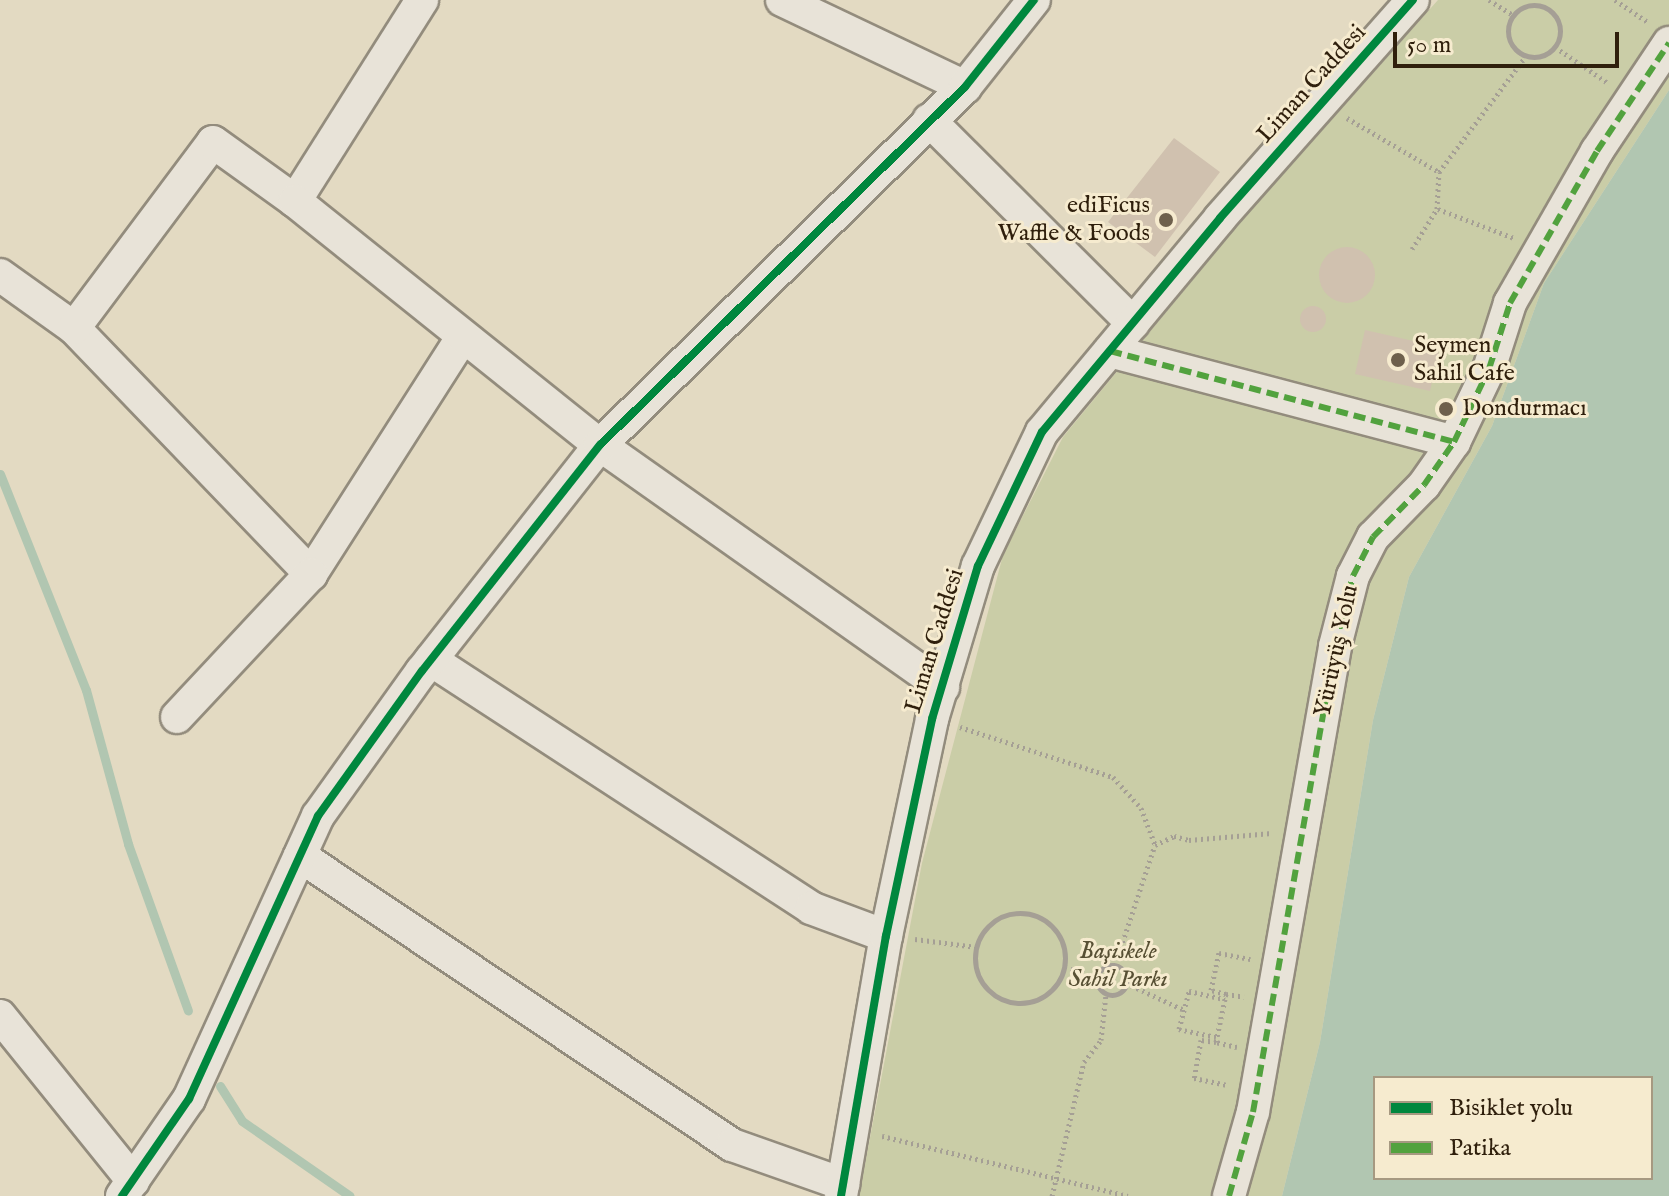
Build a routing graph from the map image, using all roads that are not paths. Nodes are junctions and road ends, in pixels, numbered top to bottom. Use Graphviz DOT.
graph roads {
  1 [pos="422,0"];
  2 [pos="782,0"];
  3 [pos="1034,0"];
  4 [pos="1413,0"];
  5 [pos="1664,36"];
  6 [pos="965,87"];
  7 [pos="929,120"];
  8 [pos="295,201"];
  9 [pos="0,275"];
  10 [pos="1133,323"];
  11 [pos="74,328"];
  12 [pos="463,336"];
  13 [pos="1110,351"];
  14 [pos="1454,442"];
  15 [pos="600,445"];
  16 [pos="311,574"];
  17 [pos="431,660"];
  18 [pos="943,687"];
  19 [pos="177,717"];
  20 [pos="300,856"];
  21 [pos="886,936"];
  22 [pos="0,1016"];
  23 [pos="128,1188"];
  24 [pos="842,1190"];
  25 [pos="1229,1196"];
  1 -- 8 [label="street"];
  2 -- 6 [label="street"];
  3 -- 6 [label="street"];
  4 -- 10 [label="street, Liman Caddesi"];
  5 -- 14 [label="street, Yürüyüş Yolu"];
  6 -- 7 [label="street"];
  7 -- 10 [label="street"];
  7 -- 15 [label="street"];
  8 -- 11 [label="street"];
  8 -- 12 [label="street"];
  9 -- 11 [label="street"];
  10 -- 13 [label="street, Liman Caddesi"];
  11 -- 16 [label="street"];
  12 -- 15 [label="street"];
  12 -- 16 [label="street"];
  13 -- 14 [label="street"];
  13 -- 18 [label="street, Liman Caddesi"];
  14 -- 25 [label="street, Yürüyüş Yolu"];
  15 -- 17 [label="street"];
  15 -- 18 [label="street"];
  16 -- 19 [label="street"];
  17 -- 20 [label="street"];
  17 -- 21 [label="street"];
  18 -- 21 [label="street, Liman Caddesi"];
  20 -- 23 [label="street"];
  20 -- 24 [label="street"];
  21 -- 24 [label="street, Liman Caddesi"];
  22 -- 23 [label="street"];
}
